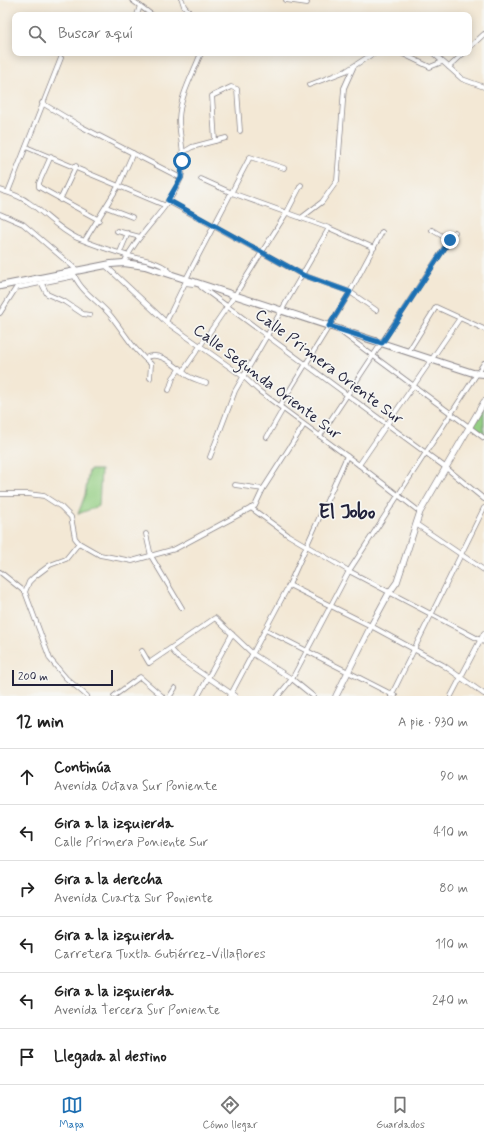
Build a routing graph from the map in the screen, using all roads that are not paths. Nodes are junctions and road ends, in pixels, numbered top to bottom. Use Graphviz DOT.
graph roads {
  1 [pos="132,0"];
  2 [pos="182,0"];
  3 [pos="286,0"];
  4 [pos="308,3"];
  5 [pos="140,6"];
  6 [pos="138,12"];
  7 [pos="148,12"];
  8 [pos="189,12"];
  9 [pos="484,34"];
  10 [pos="472,45"];
  11 [pos="200,56"];
  12 [pos="367,56"];
  13 [pos="407,56"];
  14 [pos="437,56"];
  15 [pos="461,56"];
  16 [pos="61,58"];
  17 [pos="442,62"];
  18 [pos="449,67"];
  19 [pos="352,68"];
  20 [pos="309,85"];
  21 [pos="484,87"];
  22 [pos="42,103"];
  23 [pos="240,130"];
  24 [pos="226,138"];
  25 [pos="215,141"];
  26 [pos="26,147"];
  27 [pos="133,153"];
  28 [pos="182,153"];
  29 [pos="51,156"];
  30 [pos="76,166"];
  31 [pos="284,168"];
  32 [pos="181,178"];
  33 [pos="201,179"];
  34 [pos="119,185"];
  35 [pos="301,185"];
  36 [pos="0,190"];
  37 [pos="8,192"];
  38 [pos="232,193"];
  39 [pos="60,200"];
  40 [pos="168,200"];
  41 [pos="164,205"];
  42 [pos="106,207"];
  43 [pos="287,212"];
  44 [pos="0,214"];
  45 [pos="132,217"];
  46 [pos="301,218"];
  47 [pos="99,220"];
  48 [pos="214,226"];
  49 [pos="329,228"];
  50 [pos="117,230"];
  51 [pos="432,230"];
  52 [pos="382,232"];
  53 [pos="455,232"];
  54 [pos="128,233"];
  55 [pos="140,238"];
  56 [pos="85,240"];
  57 [pos="450,240"];
  58 [pos="374,248"];
  59 [pos="262,251"];
  60 [pos="120,252"];
  61 [pos="127,256"];
  62 [pos="124,263"];
  63 [pos="105,265"];
  64 [pos="75,273"];
  65 [pos="171,273"];
  66 [pos="303,275"];
  67 [pos="186,281"];
  68 [pos="9,284"];
  69 [pos="42,284"];
  70 [pos="201,285"];
  71 [pos="0,286"];
  72 [pos="16,288"];
  73 [pos="350,292"];
  74 [pos="235,295"];
  75 [pos="228,306"];
  76 [pos="282,310"];
  77 [pos="376,310"];
  78 [pos="0,313"];
  79 [pos="90,315"];
  80 [pos="460,318"];
  81 [pos="166,322"];
  82 [pos="329,326"];
  83 [pos="336,328"];
  84 [pos="484,329"];
  85 [pos="355,334"];
  86 [pos="267,336"];
  87 [pos="350,340"];
  88 [pos="382,343"];
  89 [pos="201,346"];
  90 [pos="408,352"];
  91 [pos="374,355"];
  92 [pos="145,358"];
  93 [pos="433,360"];
  94 [pos="484,363"];
  95 [pos="306,365"];
  96 [pos="181,370"];
  97 [pos="481,373"];
  98 [pos="244,377"];
  99 [pos="150,378"];
  100 [pos="206,383"];
  101 [pos="414,386"];
  102 [pos="169,390"];
  103 [pos="347,395"];
  104 [pos="484,402"];
  105 [pos="282,408"];
  106 [pos="451,413"];
  107 [pos="304,425"];
  108 [pos="386,426"];
  109 [pos="469,427"];
  110 [pos="320,436"];
  111 [pos="267,437"];
  112 [pos="484,438"];
  113 [pos="426,453"];
  114 [pos="347,456"];
  115 [pos="210,457"];
  116 [pos="359,465"];
  117 [pos="445,467"];
  118 [pos="235,485"];
  119 [pos="263,489"];
  120 [pos="0,494"];
  121 [pos="398,495"];
  122 [pos="484,499"];
  123 [pos="251,508"];
  124 [pos="484,508"];
  125 [pos="420,512"];
  126 [pos="416,524"];
  127 [pos="146,534"];
  128 [pos="79,543"];
  129 [pos="306,546"];
  130 [pos="460,554"];
  131 [pos="151,556"];
  132 [pos="484,570"];
  133 [pos="349,571"];
  134 [pos="0,572"];
  135 [pos="289,585"];
  136 [pos="25,592"];
  137 [pos="389,593"];
  138 [pos="330,606"];
  139 [pos="182,608"];
  140 [pos="432,614"];
  141 [pos="371,626"];
  142 [pos="266,630"];
  143 [pos="232,634"];
  144 [pos="484,634"];
  145 [pos="482,641"];
  146 [pos="171,649"];
  147 [pos="413,649"];
  148 [pos="307,650"];
  149 [pos="142,651"];
  150 [pos="253,654"];
  151 [pos="348,671"];
  152 [pos="208,677"];
  153 [pos="461,677"];
  154 [pos="292,680"];
  155 [pos="175,688"];
  156 [pos="82,694"];
  157 [pos="484,694"];
  158 [pos="232,695"];
  159 [pos="392,695"];
  160 [pos="87,696"];
  161 [pos="114,696"];
  162 [pos="162,696"];
  163 [pos="170,696"];
  164 [pos="198,696"];
  165 [pos="278,696"];
  166 [pos="313,696"];
  167 [pos="336,696"];
  168 [pos="451,696"];
  1 -- 5 [label="street"];
  2 -- 8 [label="street"];
  3 -- 4 [label="street"];
  5 -- 6 [label="street"];
  5 -- 7 [label="street"];
  9 -- 10 [label="street"];
  11 -- 28 [label="street"];
  12 -- 19 [label="street"];
  13 -- 17 [label="street"];
  14 -- 17 [label="street"];
  15 -- 18 [label="street"];
  16 -- 22 [label="street"];
  17 -- 18 [label="street"];
  18 -- 21 [label="street"];
  19 -- 20 [label="street"];
  19 -- 46 [label="street"];
  22 -- 26 [label="street"];
  22 -- 27 [label="street"];
  23 -- 25 [label="street"];
  24 -- 25 [label="street"];
  25 -- 28 [label="street"];
  26 -- 29 [label="street"];
  26 -- 37 [label="street"];
  27 -- 32 [label="street"];
  27 -- 34 [label="street"];
  28 -- 32 [label="street"];
  29 -- 30 [label="street"];
  29 -- 39 [label="street"];
  30 -- 34 [label="street"];
  30 -- 39 [label="street"];
  31 -- 38 [label="street"];
  32 -- 40 [label="street"];
  33 -- 38 [label="street"];
  34 -- 41 [label="street"];
  34 -- 42 [label="street"];
  35 -- 43 [label="street"];
  36 -- 37 [label="street"];
  37 -- 56 [label="street"];
  38 -- 43 [label="street"];
  38 -- 48 [label="street"];
  39 -- 47 [label="street"];
  40 -- 41 [label="street"];
  40 -- 48 [label="street"];
  41 -- 55 [label="street"];
  42 -- 45 [label="street"];
  42 -- 47 [label="street"];
  43 -- 46 [label="street"];
  43 -- 59 [label="street"];
  44 -- 64 [label="street"];
  46 -- 49 [label="street"];
  47 -- 56 [label="street"];
  48 -- 59 [label="street"];
  48 -- 67 [label="street"];
  49 -- 58 [label="street"];
  49 -- 66 [label="street"];
  50 -- 54 [label="street"];
  51 -- 57 [label="street"];
  52 -- 58 [label="street"];
  53 -- 57 [label="street"];
  54 -- 55 [label="street"];
  54 -- 60 [label="street"];
  55 -- 61 [label="street"];
  56 -- 60 [label="street"];
  57 -- 88 [label="street"];
  58 -- 73 [label="street"];
  59 -- 66 [label="street"];
  59 -- 74 [label="street"];
  60 -- 61 [label="street"];
  61 -- 62 [label="street"];
  61 -- 65 [label="street"];
  62 -- 63 [label="main road"];
  62 -- 65 [label="main road"];
  63 -- 64 [label="main road"];
  63 -- 81 [label="street, Calle Segunda Oriente Sur"];
  64 -- 68 [label="main road"];
  64 -- 69 [label="street"];
  64 -- 92 [label="street"];
  65 -- 67 [label="main road"];
  66 -- 73 [label="street"];
  66 -- 76 [label="street"];
  67 -- 70 [label="main road"];
  67 -- 81 [label="street"];
  68 -- 71 [label="main road"];
  68 -- 72 [label="street"];
  69 -- 72 [label="street"];
  69 -- 79 [label="street"];
  70 -- 74 [label="main road"];
  70 -- 75 [label="street, Calle Primera Oriente Sur"];
  72 -- 78 [label="street"];
  73 -- 77 [label="street"];
  73 -- 82 [label="street"];
  74 -- 75 [label="street"];
  74 -- 76 [label="main road"];
  75 -- 86 [label="street, Calle Primera Oriente Sur"];
  75 -- 89 [label="street"];
  76 -- 82 [label="main road"];
  76 -- 86 [label="street"];
  80 -- 84 [label="street"];
  80 -- 90 [label="street"];
  80 -- 93 [label="street"];
  81 -- 89 [label="street, Calle Segunda Oriente Sur"];
  82 -- 83 [label="main road"];
  82 -- 95 [label="street"];
  83 -- 85 [label="main road"];
  83 -- 87 [label="street"];
  85 -- 87 [label="street"];
  85 -- 88 [label="main road"];
  86 -- 95 [label="street, Calle Primera Oriente Sur"];
  86 -- 98 [label="street"];
  87 -- 91 [label="street"];
  88 -- 90 [label="main road"];
  88 -- 91 [label="street"];
  89 -- 96 [label="street"];
  89 -- 98 [label="street, Calle Segunda Oriente Sur"];
  90 -- 93 [label="main road"];
  91 -- 101 [label="street"];
  91 -- 103 [label="street"];
  92 -- 96 [label="street"];
  92 -- 99 [label="street"];
  93 -- 97 [label="main road"];
  93 -- 101 [label="street"];
  94 -- 97 [label="street"];
  95 -- 103 [label="street, Calle Primera Oriente Sur"];
  95 -- 105 [label="street"];
  96 -- 100 [label="street"];
  96 -- 102 [label="street"];
  97 -- 106 [label="street"];
  98 -- 105 [label="street, Calle Segunda Oriente Sur"];
  98 -- 115 [label="street"];
  101 -- 106 [label="street"];
  101 -- 108 [label="street"];
  103 -- 108 [label="street, Calle Primera Oriente Sur"];
  103 -- 110 [label="street"];
  104 -- 109 [label="street"];
  105 -- 107 [label="street, Calle Segunda Oriente Sur"];
  105 -- 111 [label="street"];
  106 -- 109 [label="street"];
  106 -- 113 [label="street"];
  107 -- 110 [label="street, Calle Segunda Oriente Sur"];
  107 -- 119 [label="street"];
  108 -- 113 [label="street, Calle Primera Oriente Sur"];
  108 -- 116 [label="street"];
  109 -- 112 [label="street"];
  109 -- 117 [label="street"];
  110 -- 114 [label="street, Calle Segunda Oriente Sur"];
  113 -- 117 [label="street, Calle Primera Oriente Sur"];
  113 -- 121 [label="street"];
  114 -- 116 [label="street, Calle Segunda Oriente Sur"];
  114 -- 129 [label="street"];
  116 -- 121 [label="street, Calle Segunda Oriente Sur"];
  117 -- 122 [label="street, Calle Primera Oriente Sur"];
  117 -- 125 [label="street"];
  118 -- 119 [label="street"];
  119 -- 123 [label="street"];
  120 -- 128 [label="street"];
  121 -- 125 [label="street, Calle Segunda Oriente Sur"];
  121 -- 133 [label="street"];
  123 -- 129 [label="street"];
  123 -- 131 [label="street"];
  124 -- 130 [label="street"];
  125 -- 126 [label="street"];
  126 -- 130 [label="street"];
  126 -- 137 [label="street"];
  127 -- 131 [label="street"];
  128 -- 131 [label="street"];
  128 -- 136 [label="street"];
  129 -- 133 [label="street"];
  129 -- 135 [label="street"];
  130 -- 132 [label="street"];
  130 -- 140 [label="street"];
  131 -- 139 [label="street"];
  133 -- 137 [label="street"];
  133 -- 138 [label="street"];
  134 -- 136 [label="street"];
  135 -- 138 [label="street"];
  135 -- 142 [label="street"];
  136 -- 156 [label="street"];
  137 -- 140 [label="street"];
  137 -- 141 [label="street"];
  138 -- 141 [label="street"];
  138 -- 148 [label="street"];
  140 -- 145 [label="street"];
  140 -- 147 [label="street"];
  141 -- 147 [label="street"];
  141 -- 151 [label="street"];
  142 -- 148 [label="street"];
  142 -- 150 [label="street"];
  143 -- 146 [label="street"];
  143 -- 150 [label="street"];
  143 -- 152 [label="street"];
  144 -- 145 [label="street"];
  145 -- 153 [label="street"];
  146 -- 149 [label="street"];
  146 -- 152 [label="street"];
  147 -- 153 [label="street"];
  147 -- 159 [label="street"];
  148 -- 151 [label="street"];
  148 -- 154 [label="street"];
  150 -- 154 [label="street"];
  150 -- 158 [label="street"];
  151 -- 159 [label="street"];
  151 -- 167 [label="street"];
  152 -- 158 [label="street"];
  152 -- 164 [label="street"];
  153 -- 157 [label="street"];
  153 -- 168 [label="street"];
  154 -- 165 [label="street"];
  154 -- 166 [label="street"];
  155 -- 163 [label="street"];
  156 -- 160 [label="street"];
  161 -- 162 [label="street"];
}
